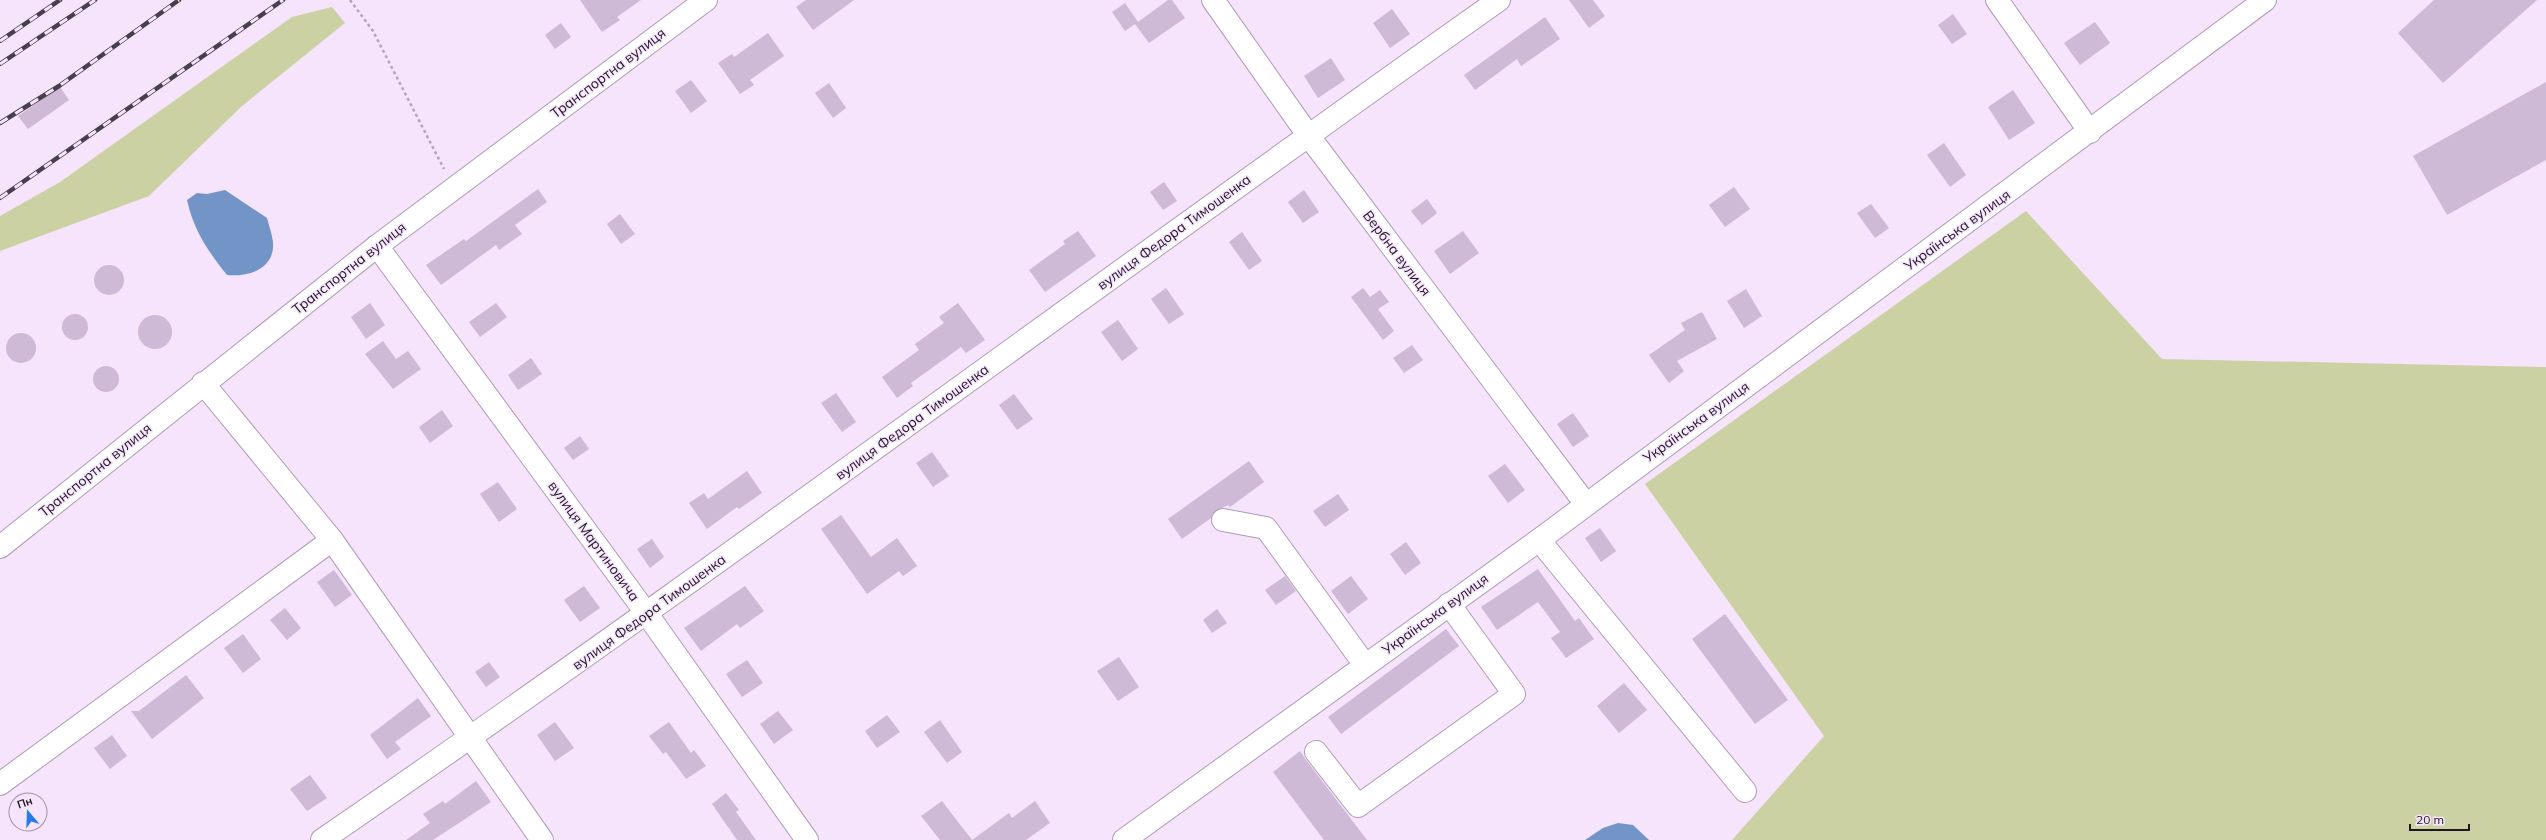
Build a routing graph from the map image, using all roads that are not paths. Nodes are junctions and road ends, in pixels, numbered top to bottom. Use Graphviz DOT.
graph roads {
  1 [pos="706,0"];
  2 [pos="1213,0"];
  3 [pos="1499,0"];
  4 [pos="1997,0"];
  5 [pos="2266,0"];
  6 [pos="2090,132"];
  7 [pos="1308,135"];
  8 [pos="377,246"];
  9 [pos="204,383"];
  10 [pos="1585,503"];
  11 [pos="1224,520"];
  12 [pos="332,540"];
  13 [pos="1539,540"];
  14 [pos="0,547"];
  15 [pos="1450,604"];
  16 [pos="647,614"];
  17 [pos="1365,665"];
  18 [pos="470,738"];
  19 [pos="1316,752"];
  20 [pos="0,784"];
  21 [pos="1745,791"];
  22 [pos="322,840"];
  23 [pos="542,840"];
  24 [pos="807,840"];
  25 [pos="1124,840"];
  1 -- 8 [label="street, Транспортна вулиця"];
  2 -- 7 [label="street, Вербна вулиця"];
  3 -- 7 [label="street, вулиця Федора Тимошенка"];
  4 -- 6 [label="street"];
  5 -- 6 [label="street, Українська вулиця"];
  6 -- 10 [label="street, Українська вулиця"];
  7 -- 10 [label="street, Вербна вулиця"];
  7 -- 16 [label="street, вулиця Федора Тимошенка"];
  8 -- 9 [label="street, Транспортна вулиця"];
  8 -- 16 [label="street, вулиця Мартиновича"];
  9 -- 12 [label="street"];
  9 -- 14 [label="street, Транспортна вулиця"];
  10 -- 13 [label="street, Українська вулиця"];
  11 -- 17 [label="street"];
  12 -- 18 [label="street"];
  12 -- 20 [label="street"];
  13 -- 15 [label="street, Українська вулиця"];
  13 -- 21 [label="street"];
  15 -- 17 [label="street, Українська вулиця"];
  15 -- 19 [label="street"];
  16 -- 18 [label="street, вулиця Федора Тимошенка"];
  16 -- 24 [label="street, вулиця Мартиновича"];
  17 -- 25 [label="street, Українська вулиця"];
  18 -- 22 [label="street, вулиця Федора Тимошенка"];
  18 -- 23 [label="street"];
}
